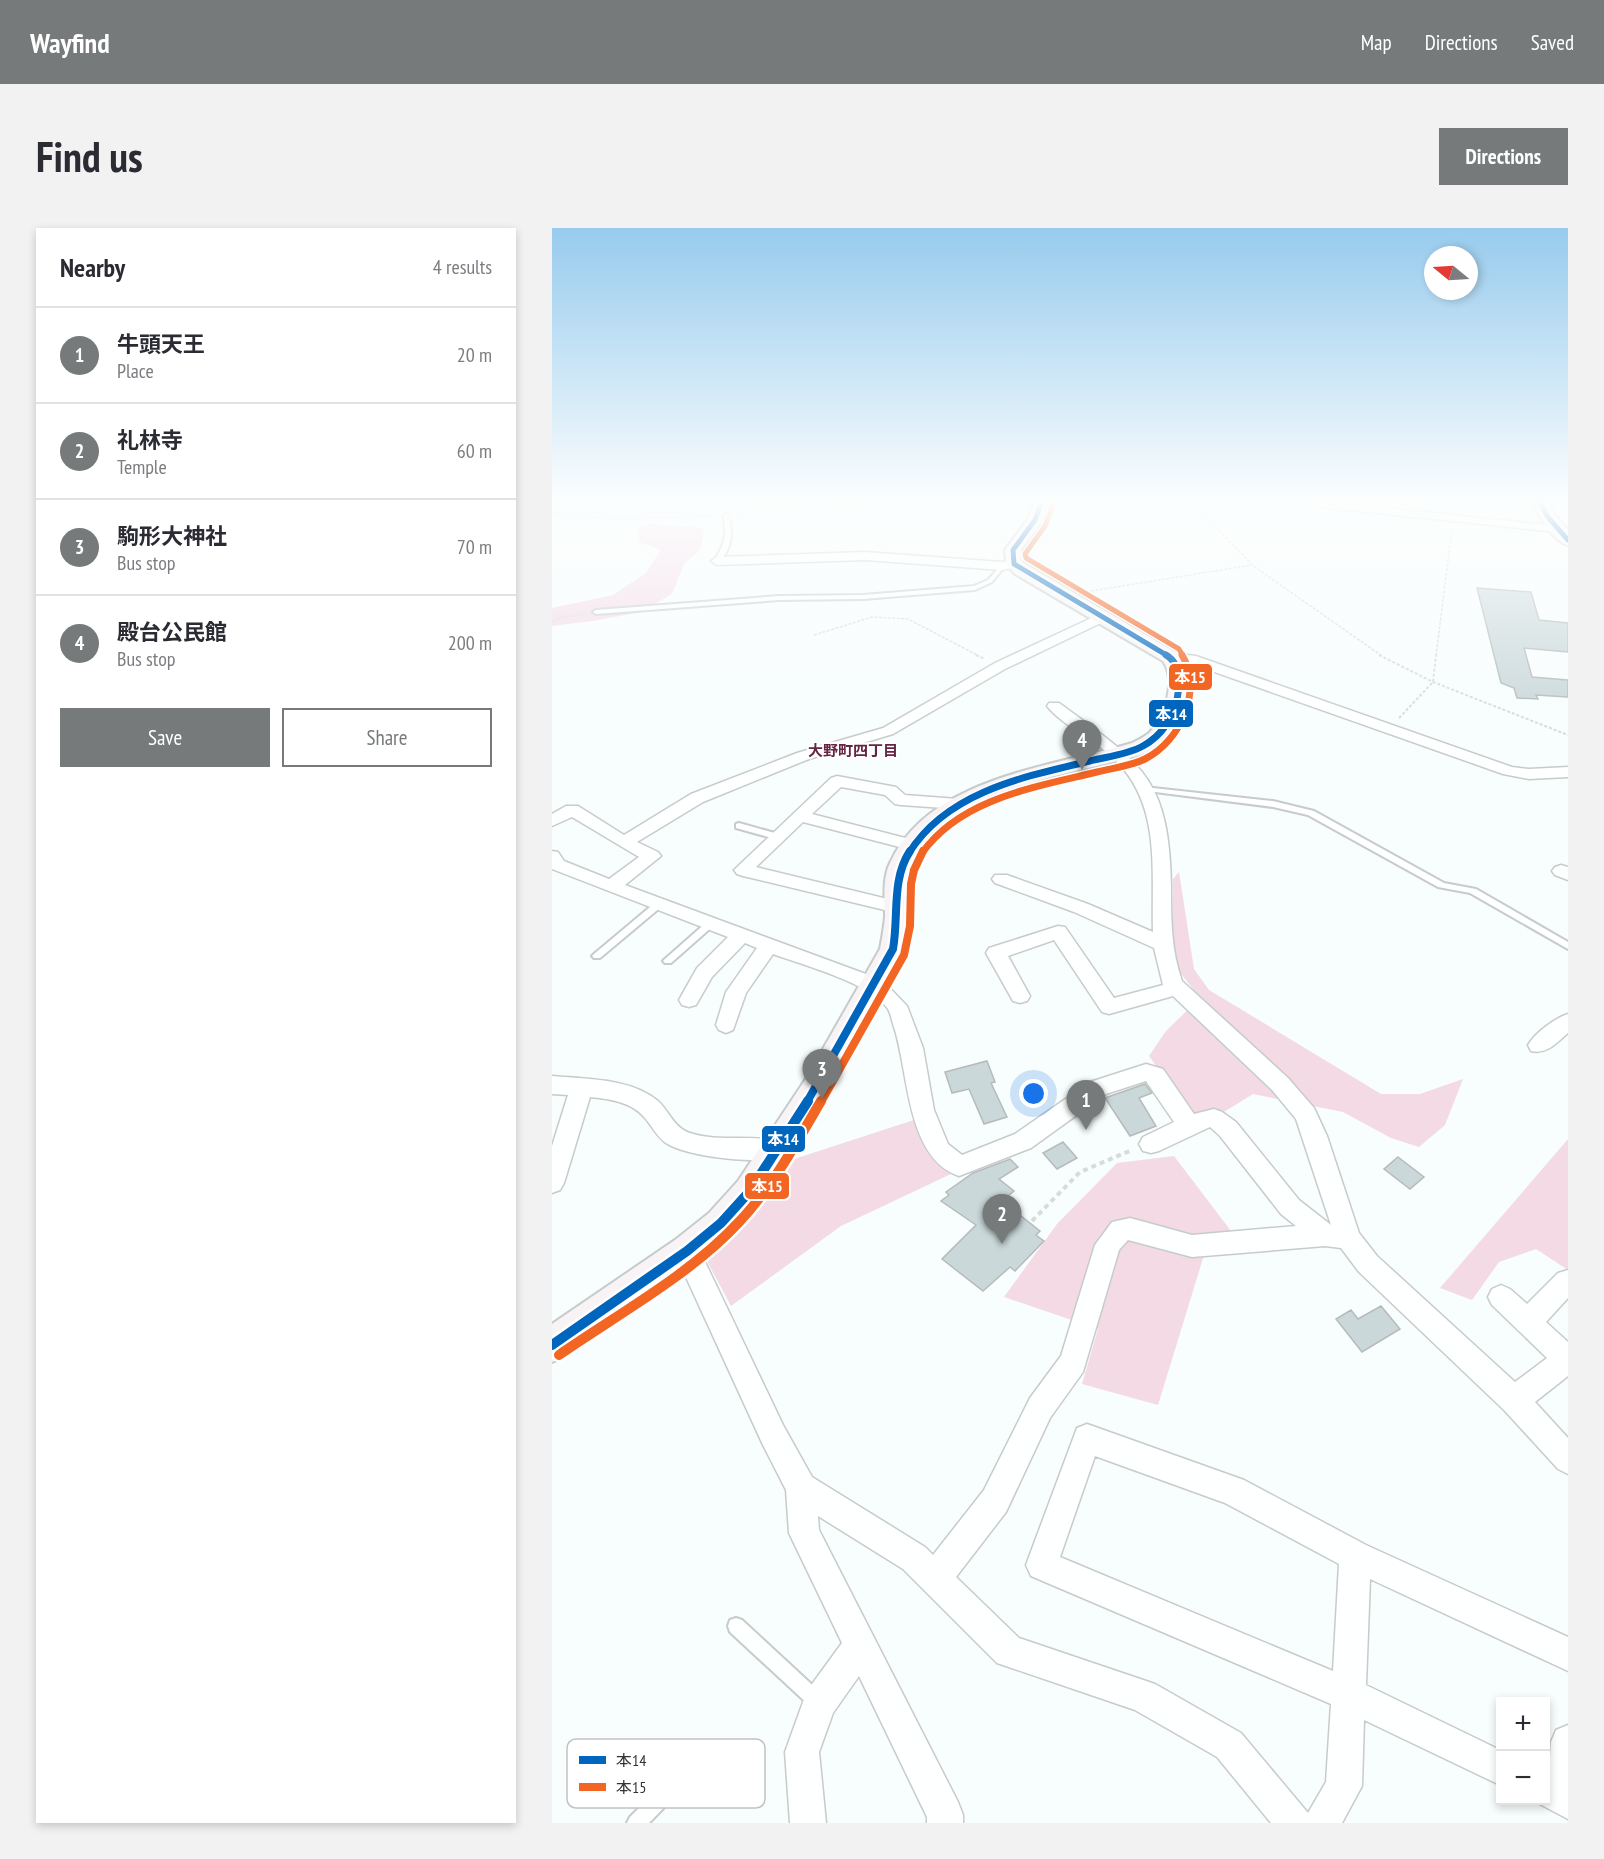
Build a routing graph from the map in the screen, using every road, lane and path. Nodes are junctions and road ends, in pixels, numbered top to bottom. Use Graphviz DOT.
graph roads {
  1 [pos="996,575"];
  2 [pos="1028,575"];
  3 [pos="1189,575"];
  4 [pos="1267,575"];
  5 [pos="1446,575"];
  6 [pos="1066,596"];
  7 [pos="596,612"];
  8 [pos="1102,617"];
  9 [pos="552,622"];
  10 [pos="814,635"];
  11 [pos="1170,657"];
  12 [pos="1000,666"];
  13 [pos="1433,682"];
  14 [pos="1054,706"];
  15 [pos="1389,728"];
  16 [pos="1568,735"];
  17 [pos="1119,755"];
  18 [pos="1568,772"];
  19 [pos="1147,789"];
  20 [pos="958,804"];
  21 [pos="800,816"];
  22 [pos="552,821"];
  23 [pos="739,826"];
  24 [pos="779,837"];
  25 [pos="624,842"];
  26 [pos="911,845"];
  27 [pos="554,862"];
  28 [pos="1002,879"];
  29 [pos="611,886"];
  30 [pos="659,904"];
  31 [pos="897,907"];
  32 [pos="710,924"];
  33 [pos="742,935"];
  34 [pos="1165,945"];
  35 [pos="769,946"];
  36 [pos="1568,946"];
  37 [pos="597,956"];
  38 [pos="668,962"];
  39 [pos="875,985"];
  40 [pos="1178,988"];
  41 [pos="1020,996"];
  42 [pos="689,1000"];
  43 [pos="1568,1022"];
  44 [pos="726,1025"];
  45 [pos="1539,1045"];
  46 [pos="552,1085"];
  47 [pos="582,1087"];
  48 [pos="1190,1125"];
  49 [pos="1151,1144"];
  50 [pos="777,1150"];
  51 [pos="552,1183"];
  52 [pos="1032,1221"];
  53 [pos="1336,1236"];
  54 [pos="687,1251"];
  55 [pos="1567,1281"];
  56 [pos="1501,1297"];
  57 [pos="1528,1322"];
  58 [pos="552,1345"];
  59 [pos="1568,1359"];
  60 [pos="1514,1400"];
  61 [pos="1568,1459"];
  62 [pos="801,1488"];
  63 [pos="1355,1556"];
  64 [pos="934,1578"];
  65 [pos="736,1626"];
  66 [pos="861,1645"];
  67 [pos="1568,1654"];
  68 [pos="1349,1695"];
  69 [pos="819,1703"];
  70 [pos="1568,1742"];
  71 [pos="1496,1766"];
  72 [pos="1559,1797"];
  73 [pos="651,1808"];
  74 [pos="636,1823"];
  75 [pos="808,1823"];
  76 [pos="945,1823"];
  77 [pos="1294,1823"];
  78 [pos="1322,1823"];
  1 -- 7 [label="lane"];
  2 -- 6 [label="street"];
  3 -- 6 [label="path"];
  4 -- 13 [label="path"];
  5 -- 13 [label="path"];
  6 -- 8 [label="street"];
  7 -- 9 [label="path"];
  8 -- 11 [label="street"];
  8 -- 12 [label="street"];
  10 -- 12 [label="path"];
  11 -- 15 [label="street"];
  11 -- 17 [label="street"];
  12 -- 25 [label="street"];
  13 -- 15 [label="path"];
  13 -- 16 [label="path"];
  14 -- 17 [label="street"];
  15 -- 18 [label="street"];
  17 -- 19 [label="street"];
  17 -- 20 [label="street"];
  19 -- 34 [label="street"];
  19 -- 36 [label="lane"];
  20 -- 21 [label="street"];
  20 -- 26 [label="street"];
  21 -- 24 [label="street"];
  21 -- 26 [label="street"];
  22 -- 25 [label="street"];
  23 -- 24 [label="lane"];
  24 -- 31 [label="street"];
  25 -- 29 [label="street"];
  26 -- 31 [label="street"];
  27 -- 29 [label="street"];
  28 -- 34 [label="street"];
  29 -- 30 [label="street"];
  30 -- 32 [label="street"];
  30 -- 37 [label="lane"];
  31 -- 39 [label="street"];
  32 -- 33 [label="street"];
  32 -- 38 [label="lane"];
  33 -- 35 [label="street"];
  33 -- 42 [label="street"];
  34 -- 40 [label="street"];
  35 -- 39 [label="street"];
  35 -- 44 [label="street"];
  39 -- 48 [label="street"];
  39 -- 50 [label="street"];
  40 -- 41 [label="street"];
  40 -- 53 [label="street"];
  43 -- 45 [label="street"];
  46 -- 47 [label="street"];
  47 -- 50 [label="street"];
  47 -- 51 [label="street"];
  48 -- 49 [label="street"];
  48 -- 53 [label="street"];
  49 -- 52 [label="path"];
  50 -- 54 [label="street"];
  53 -- 60 [label="street"];
  53 -- 64 [label="street"];
  54 -- 58 [label="street"];
  54 -- 62 [label="street"];
  55 -- 57 [label="street"];
  56 -- 57 [label="street"];
  57 -- 59 [label="street"];
  59 -- 60 [label="street"];
  60 -- 61 [label="street"];
  62 -- 64 [label="street"];
  62 -- 66 [label="street"];
  63 -- 67 [label="street"];
  63 -- 68 [label="street"];
  63 -- 68 [label="street"];
  64 -- 77 [label="street"];
  65 -- 69 [label="lane"];
  66 -- 69 [label="street"];
  66 -- 76 [label="street"];
  68 -- 71 [label="street"];
  68 -- 78 [label="street"];
  69 -- 75 [label="street"];
  70 -- 72 [label="street"];
  73 -- 74 [label="lane"];
}
